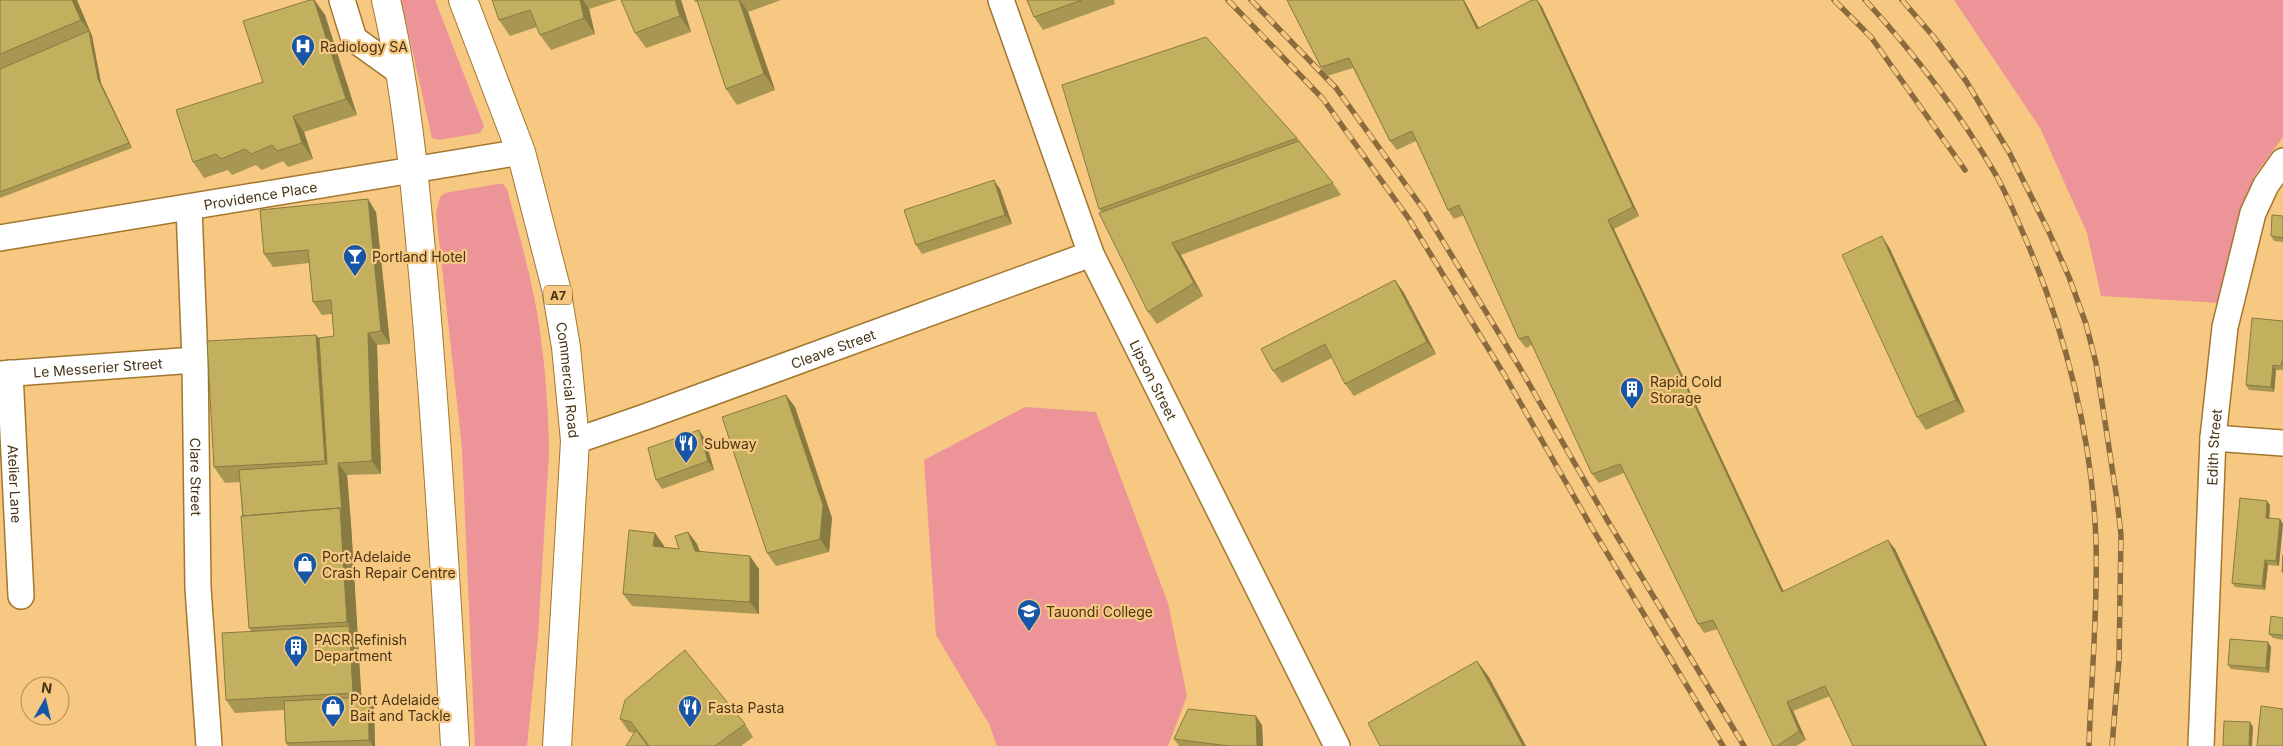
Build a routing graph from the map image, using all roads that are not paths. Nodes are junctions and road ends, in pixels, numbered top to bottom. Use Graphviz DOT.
graph roads {
  1 [pos="342,0"];
  2 [pos="386,0"];
  3 [pos="462,0"];
  4 [pos="1000,0"];
  5 [pos="400,72"];
  6 [pos="521,152"];
  7 [pos="2283,161"];
  8 [pos="414,169"];
  9 [pos="189,208"];
  10 [pos="0,238"];
  11 [pos="1091,254"];
  12 [pos="195,360"];
  13 [pos="5,373"];
  14 [pos="2213,438"];
  15 [pos="574,441"];
  16 [pos="2283,443"];
  17 [pos="21,596"];
  18 [pos="209,746"];
  19 [pos="455,746"];
  20 [pos="557,746"];
  21 [pos="1337,746"];
  22 [pos="2201,746"];
  1 -- 5 [label="street"];
  2 -- 5 [label="main road"];
  3 -- 6 [label="main road, Commercial Road / A7"];
  4 -- 11 [label="street, Lipson Street"];
  5 -- 8 [label="main road"];
  6 -- 8 [label="street, Providence Place"];
  6 -- 15 [label="main road, Commercial Road / A7"];
  7 -- 14 [label="street, Edith Street"];
  8 -- 9 [label="street, Providence Place"];
  8 -- 19 [label="main road"];
  9 -- 10 [label="street, Providence Place"];
  9 -- 12 [label="street, Clare Street"];
  11 -- 15 [label="street, Cleave Street"];
  11 -- 21 [label="street, Lipson Street"];
  12 -- 13 [label="street, Le Messerier Street"];
  12 -- 18 [label="street, Clare Street"];
  13 -- 17 [label="street, Atelier Lane"];
  14 -- 16 [label="street"];
  14 -- 22 [label="street, Edith Street"];
  15 -- 20 [label="main road, Commercial Road / A7"];
}
